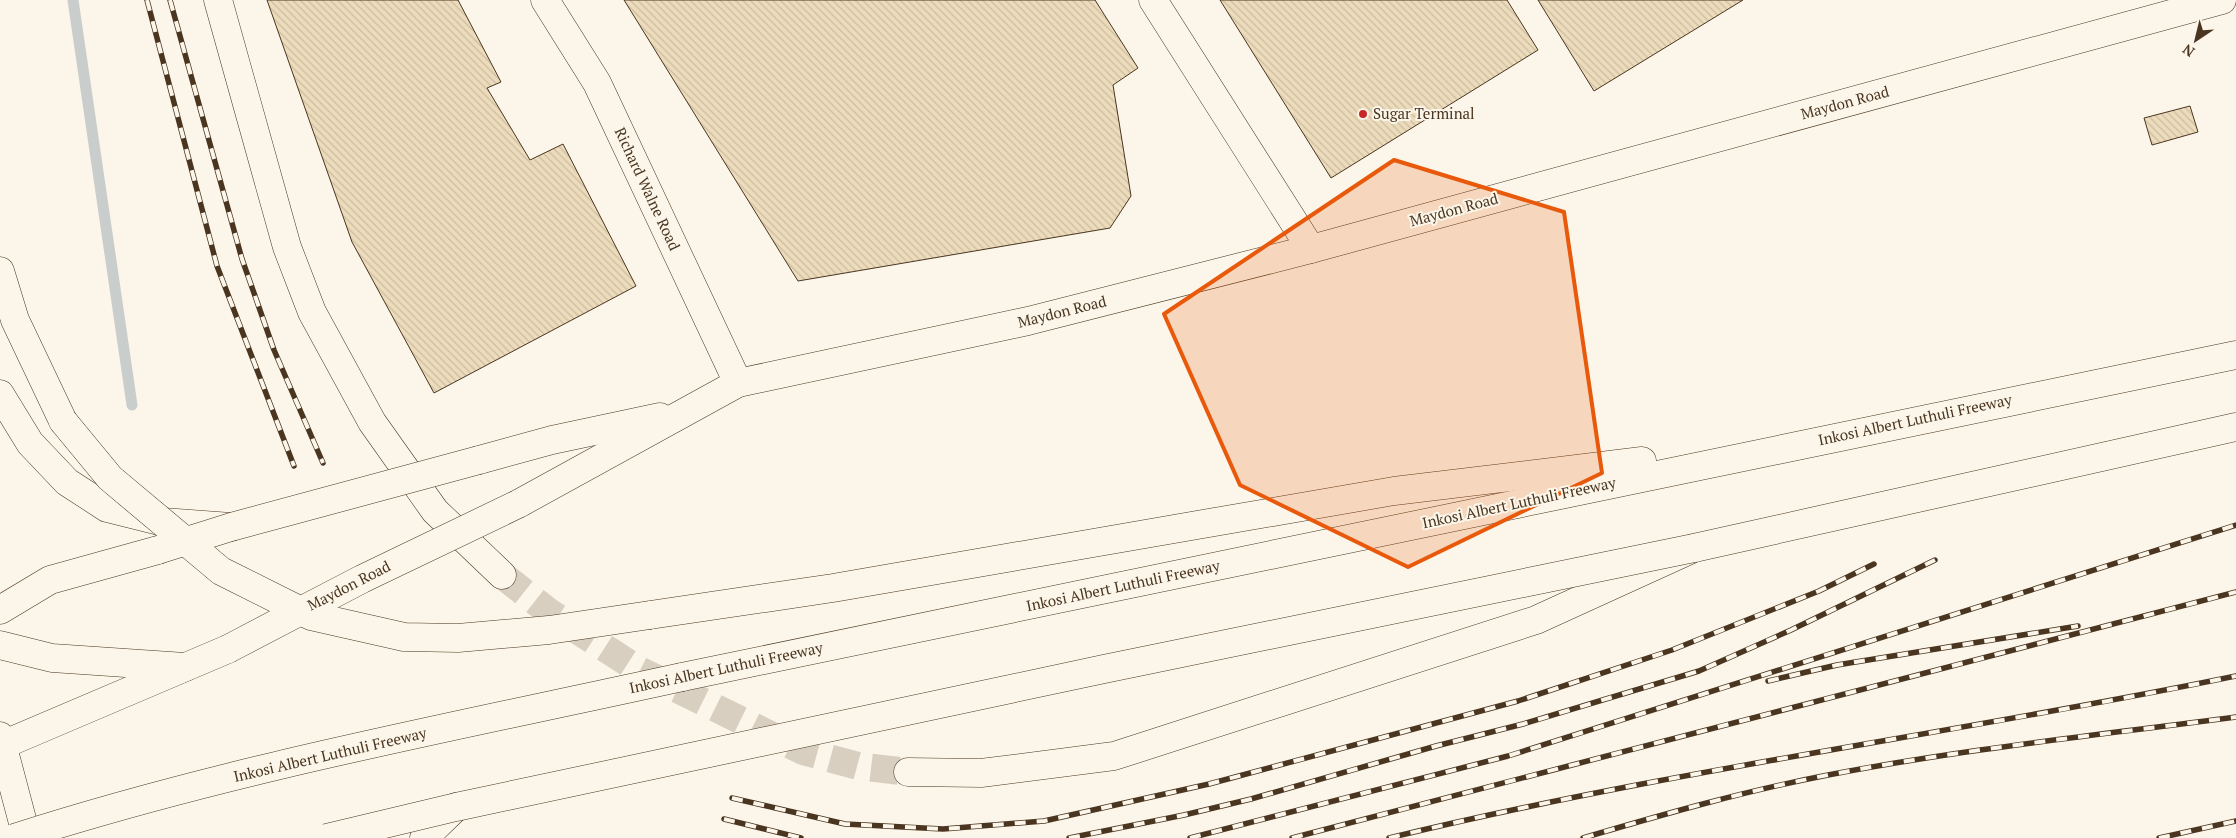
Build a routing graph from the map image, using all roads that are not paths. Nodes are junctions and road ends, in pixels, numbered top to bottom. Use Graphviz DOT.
graph roads {
  1 [pos="546,0"];
  2 [pos="1153,0"];
  3 [pos="2222,0"];
  4 [pos="219,1"];
  5 [pos="1311,250"];
  6 [pos="0,272"];
  7 [pos="2236,355"];
  8 [pos="738,383"];
  9 [pos="0,394"];
  10 [pos="686,412"];
  11 [pos="2236,427"];
  12 [pos="1814,441"];
  13 [pos="231,527"];
  14 [pos="1694,548"];
  15 [pos="502,575"];
  16 [pos="0,610"];
  17 [pos="0,645"];
  18 [pos="186,667"];
  19 [pos="1,742"];
  20 [pos="908,772"];
  21 [pos="456,807"];
  22 [pos="14,838"];
  23 [pos="27,838"];
  24 [pos="326,838"];
  25 [pos="424,838"];
  1 -- 8 [label="main road, Richard Walne Road"];
  2 -- 5 [label="main road"];
  3 -- 5 [label="main road, Maydon Road"];
  4 -- 15 [label="main road"];
  5 -- 8 [label="main road, Maydon Road"];
  6 -- 12 [label="main road, bridge"];
  7 -- 12 [label="main road, Inkosi Albert Luthuli Freeway"];
  8 -- 10 [label="main road, Maydon Road"];
  9 -- 13 [label="main road"];
  10 -- 13 [label="main road, Maydon Road, bridge"];
  10 -- 18 [label="main road, Maydon Road, bridge"];
  11 -- 14 [label="main road"];
  12 -- 22 [label="main road, Inkosi Albert Luthuli Freeway, bridge"];
  13 -- 16 [label="main road, Maydon Road, bridge"];
  14 -- 20 [label="main road"];
  14 -- 21 [label="main road, bridge"];
  17 -- 18 [label="main road"];
  18 -- 19 [label="main road, Maydon Road"];
  19 -- 23 [label="main road"];
  21 -- 24 [label="main road, bridge"];
  21 -- 25 [label="main road"];
}
